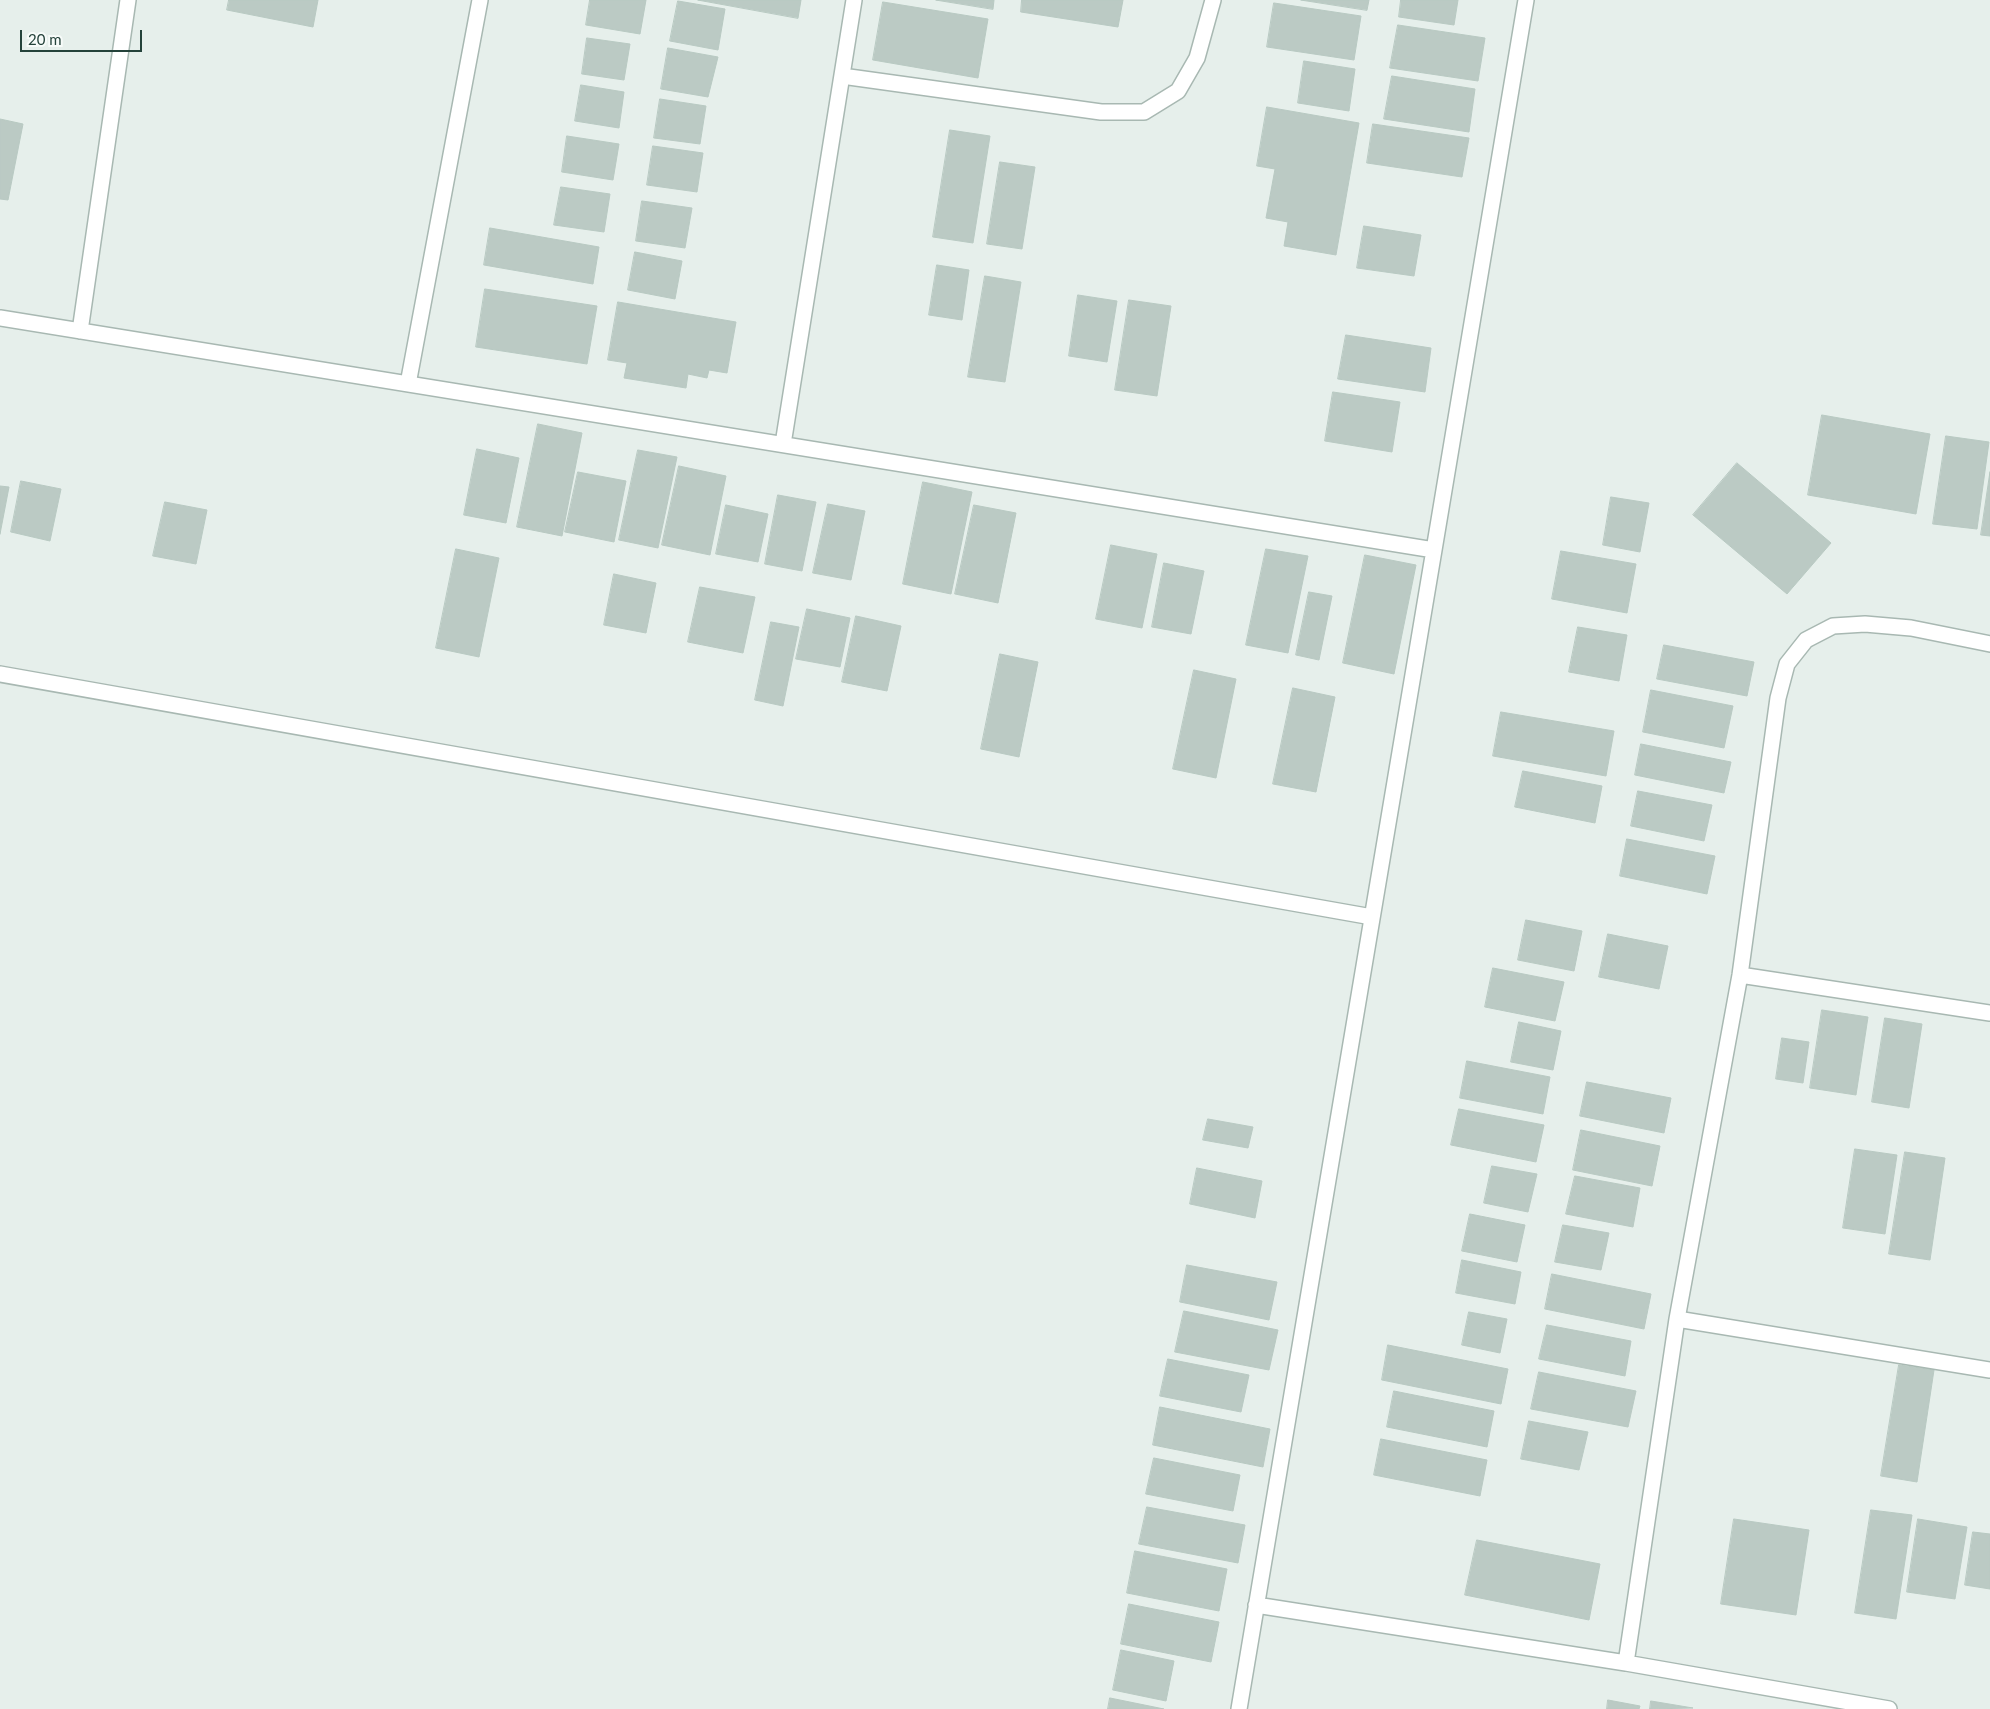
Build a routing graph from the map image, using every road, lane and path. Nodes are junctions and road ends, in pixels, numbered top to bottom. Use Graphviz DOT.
graph roads {
  1 [pos="128,0"];
  2 [pos="480,0"];
  3 [pos="854,0"];
  4 [pos="1213,0"];
  5 [pos="1526,0"];
  6 [pos="842,76"];
  7 [pos="0,318"];
  8 [pos="80,331"];
  9 [pos="408,384"];
  10 [pos="783,444"];
  11 [pos="1434,550"];
  12 [pos="1990,644"];
  13 [pos="0,674"];
  14 [pos="1372,917"];
  15 [pos="1740,974"];
  16 [pos="1990,1013"];
  17 [pos="1677,1319"];
  18 [pos="1990,1370"];
  19 [pos="1256,1605"];
  20 [pos="1626,1663"];
  21 [pos="1239,1709"];
  22 [pos="1889,1709"];
  1 -- 8 [label="street"];
  2 -- 9 [label="street"];
  3 -- 6 [label="street"];
  4 -- 6 [label="street"];
  5 -- 11 [label="street"];
  6 -- 10 [label="street"];
  7 -- 8 [label="street"];
  8 -- 9 [label="street"];
  9 -- 10 [label="street"];
  10 -- 11 [label="street"];
  11 -- 14 [label="street"];
  12 -- 15 [label="street"];
  13 -- 14 [label="street"];
  14 -- 19 [label="street"];
  15 -- 16 [label="street"];
  15 -- 17 [label="street"];
  17 -- 18 [label="street"];
  17 -- 20 [label="street"];
  19 -- 20 [label="street"];
  19 -- 21 [label="street"];
  20 -- 22 [label="street"];
}
